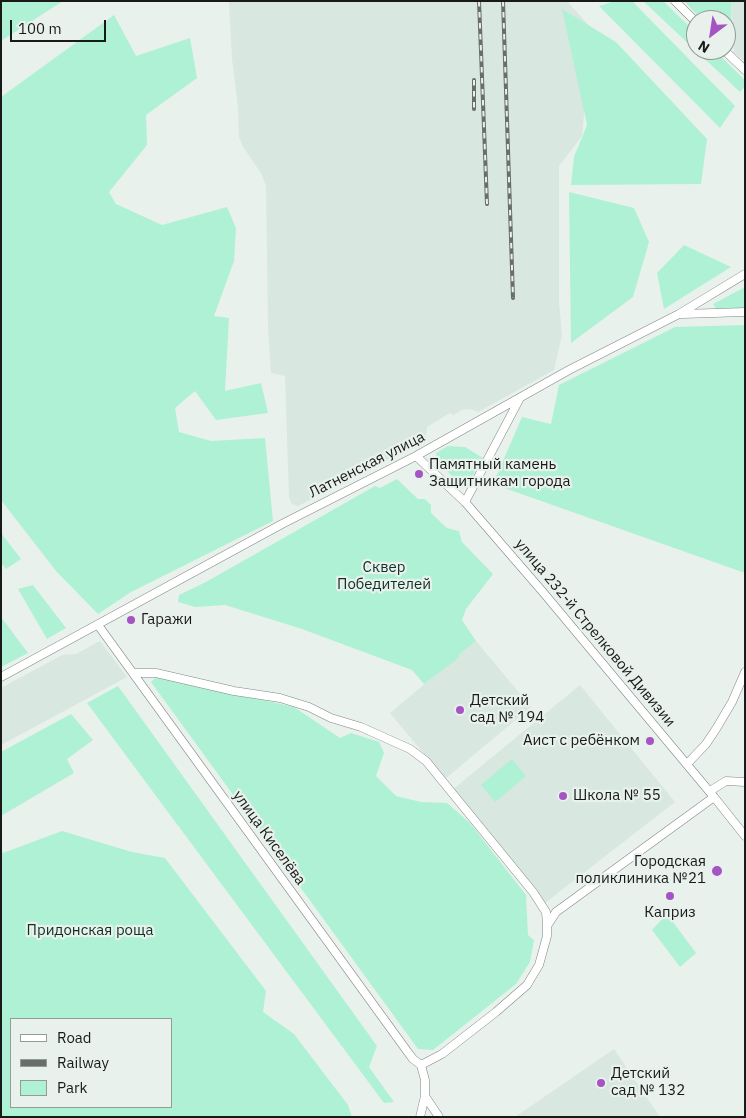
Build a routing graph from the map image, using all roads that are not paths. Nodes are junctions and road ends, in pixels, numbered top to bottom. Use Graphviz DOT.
graph roads {
  1 [pos="675,1"];
  2 [pos="686,12"];
  3 [pos="734,60"];
  4 [pos="745,70"];
  5 [pos="745,274"];
  6 [pos="745,312"];
  7 [pos="679,314"];
  8 [pos="520,398"];
  9 [pos="416,456"];
  10 [pos="465,502"];
  11 [pos="98,625"];
  12 [pos="745,672"];
  13 [pos="133,673"];
  14 [pos="1,677"];
  15 [pos="687,764"];
  16 [pos="745,782"];
  17 [pos="712,794"];
  18 [pos="745,836"];
  19 [pos="547,926"];
  20 [pos="421,1065"];
  21 [pos="424,1096"];
  22 [pos="420,1117"];
  23 [pos="439,1117"];
  1 -- 2 [label="street"];
  3 -- 4 [label="street"];
  5 -- 7 [label="street, Латненская улица"];
  6 -- 7 [label="street"];
  7 -- 8 [label="street, Латненская улица"];
  8 -- 9 [label="street, Латненская улица"];
  8 -- 10 [label="street"];
  9 -- 10 [label="street, улица 232-й Стрелковой Дивизии"];
  9 -- 11 [label="street, Латненская улица"];
  10 -- 15 [label="street, улица 232-й Стрелковой Дивизии"];
  11 -- 13 [label="street, улица Киселёва"];
  11 -- 14 [label="street, Латненская улица"];
  12 -- 15 [label="street"];
  13 -- 19 [label="street"];
  13 -- 20 [label="street, улица Киселёва"];
  15 -- 17 [label="street, улица 232-й Стрелковой Дивизии"];
  16 -- 17 [label="street"];
  17 -- 18 [label="street, улица 232-й Стрелковой Дивизии"];
  17 -- 19 [label="street"];
  19 -- 20 [label="street"];
  20 -- 21 [label="street"];
  21 -- 22 [label="street"];
  21 -- 23 [label="street"];
}
